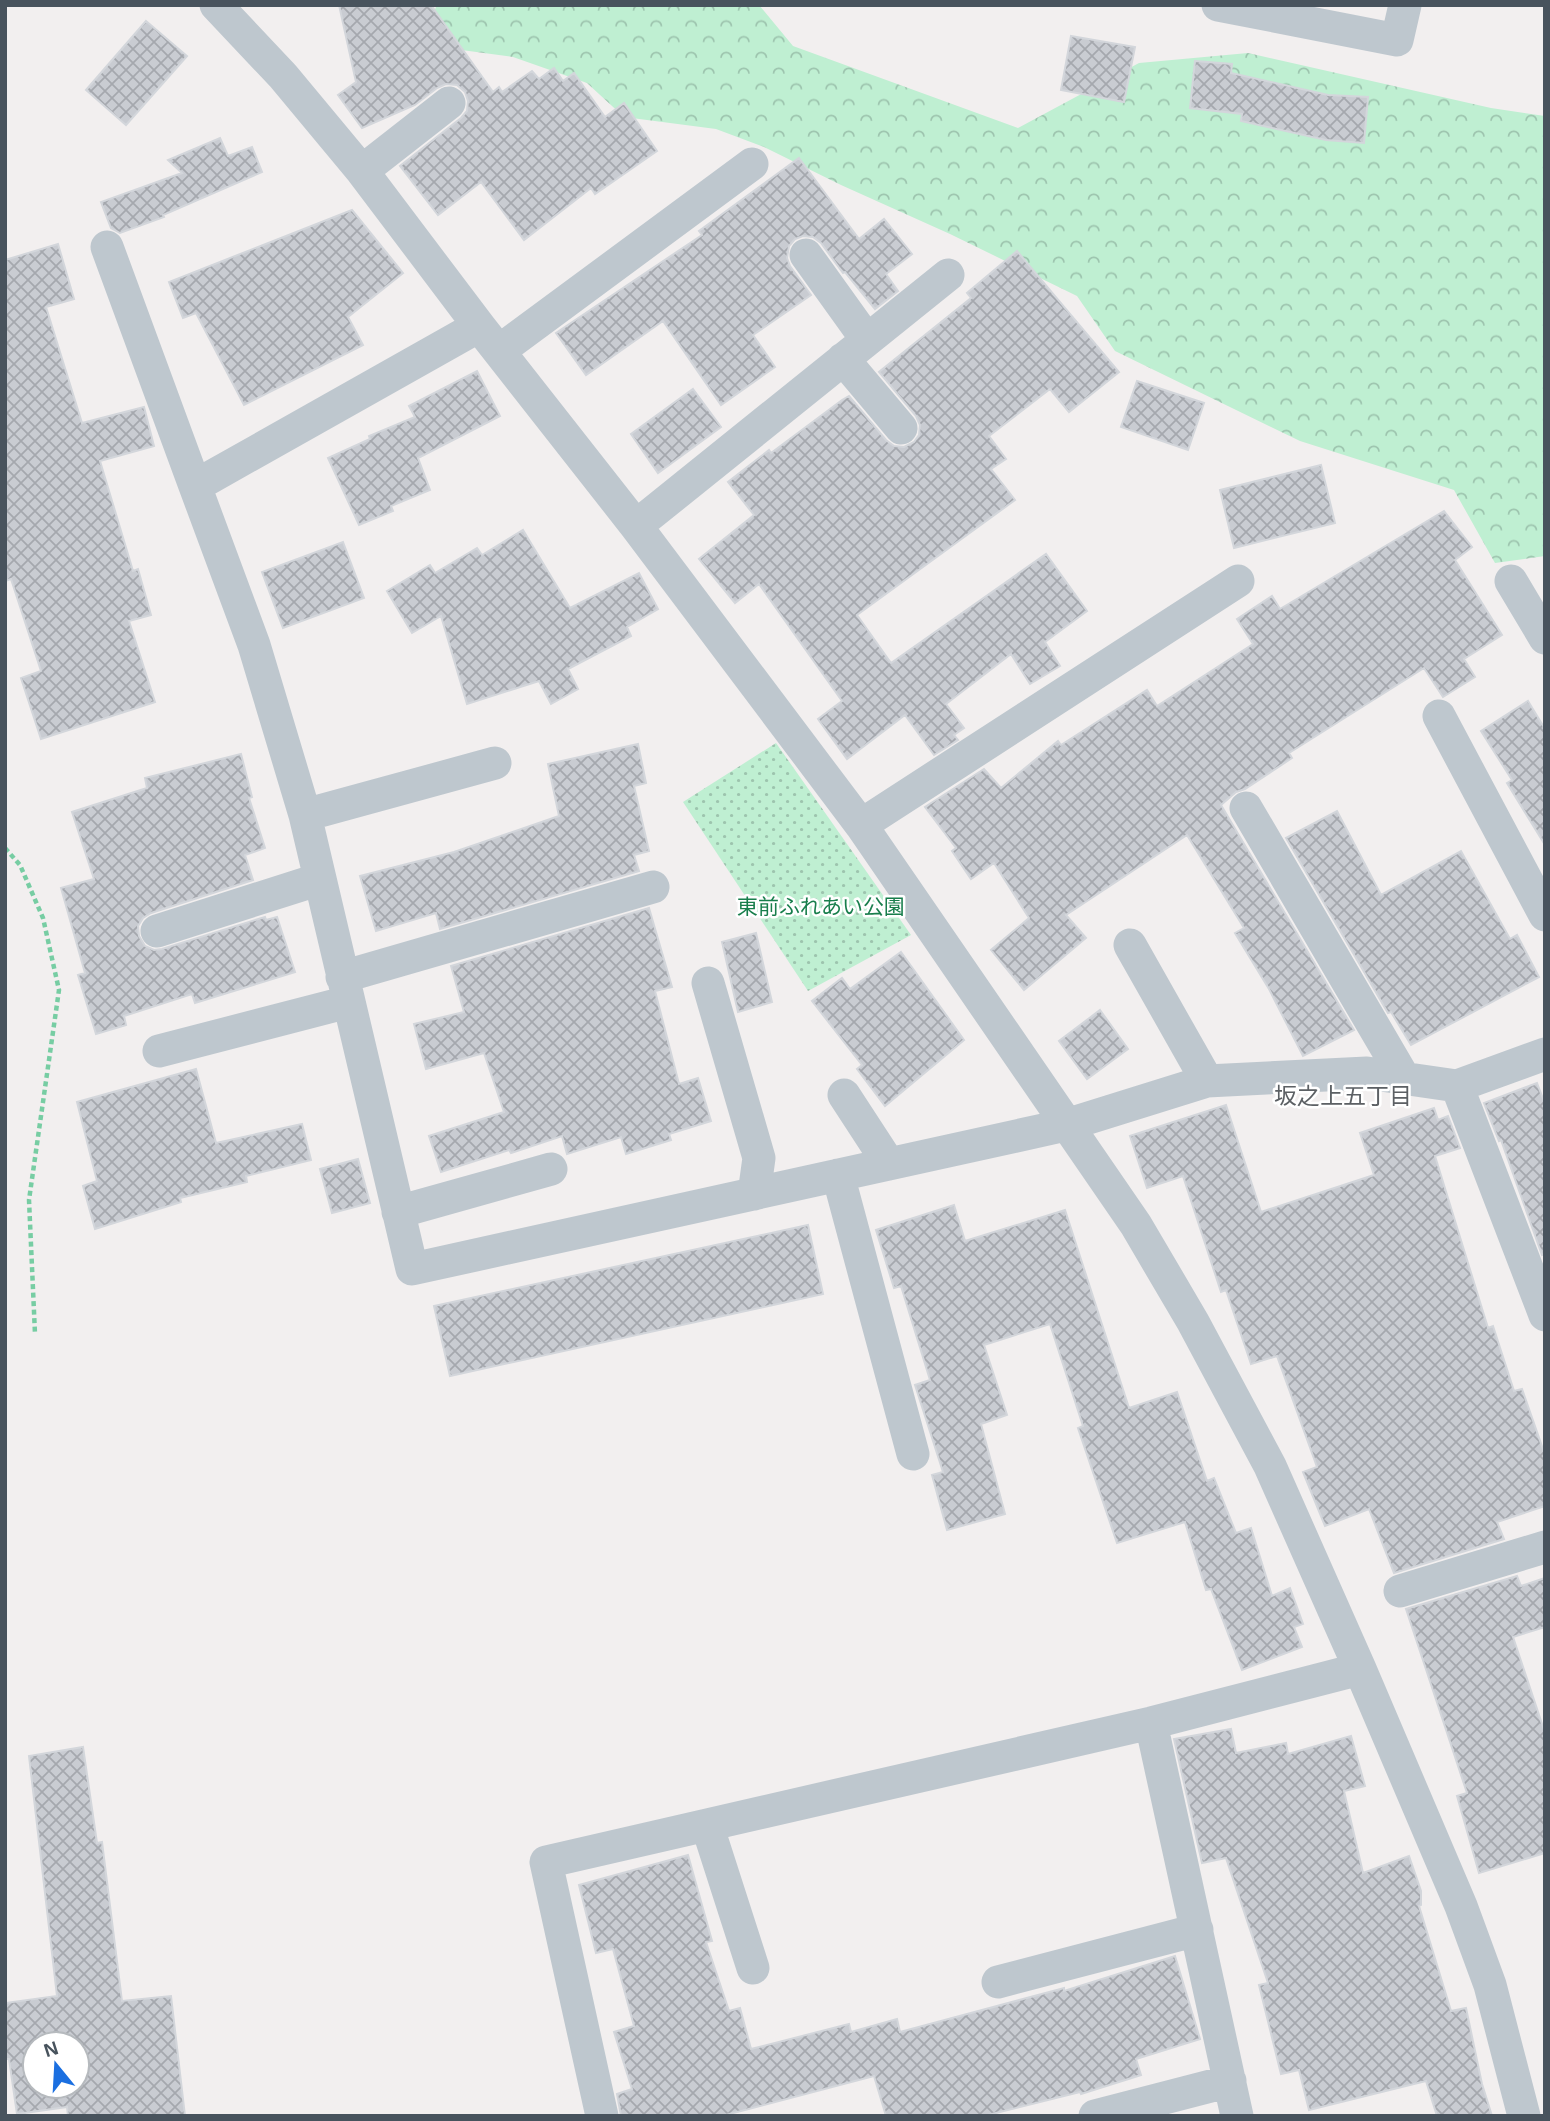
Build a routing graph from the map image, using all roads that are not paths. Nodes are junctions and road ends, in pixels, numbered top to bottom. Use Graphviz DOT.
graph roads {
  1 [pos="216,5"];
  2 [pos="1219,5"];
  3 [pos="1405,5"];
  4 [pos="449,103"];
  5 [pos="752,164"];
  6 [pos="362,171"];
  7 [pos="107,247"];
  8 [pos="806,255"];
  9 [pos="948,275"];
  10 [pos="489,339"];
  11 [pos="855,350"];
  12 [pos="901,428"];
  13 [pos="195,486"];
  14 [pos="636,526"];
  15 [pos="1238,581"];
  16 [pos="1511,582"];
  17 [pos="1545,638"];
  18 [pos="1438,716"];
  19 [pos="495,763"];
  20 [pos="1246,808"];
  21 [pos="305,815"];
  22 [pos="861,825"];
  23 [pos="320,879"];
  24 [pos="653,887"];
  25 [pos="1545,915"];
  26 [pos="157,931"];
  27 [pos="1130,945"];
  28 [pos="708,983"];
  29 [pos="345,989"];
  30 [pos="159,1051"];
  31 [pos="1545,1054"];
  32 [pos="1404,1078"];
  33 [pos="1207,1081"];
  34 [pos="1457,1086"];
  35 [pos="844,1095"];
  36 [pos="1066,1125"];
  37 [pos="889,1164"];
  38 [pos="551,1169"];
  39 [pos="838,1175"];
  40 [pos="754,1194"];
  41 [pos="398,1212"];
  42 [pos="1545,1315"];
  43 [pos="914,1454"];
  44 [pos="1545,1547"];
  45 [pos="1400,1591"];
  46 [pos="1360,1669"];
  47 [pos="1151,1723"];
  48 [pos="707,1825"];
  49 [pos="1197,1930"];
  50 [pos="753,1968"];
  51 [pos="998,1982"];
  52 [pos="1530,2079"];
  53 [pos="1230,2081"];
  54 [pos="602,2116"];
  55 [pos="1095,2116"];
  56 [pos="1237,2116"];
  57 [pos="1524,2116"];
  1 -- 6 [label="street"];
  2 -- 3 [label="street"];
  4 -- 6 [label="street"];
  5 -- 10 [label="street"];
  6 -- 10 [label="street"];
  7 -- 13 [label="street"];
  8 -- 11 [label="street"];
  9 -- 11 [label="street"];
  10 -- 13 [label="street"];
  10 -- 14 [label="street"];
  11 -- 12 [label="street"];
  11 -- 14 [label="street"];
  13 -- 21 [label="street"];
  14 -- 22 [label="street"];
  15 -- 22 [label="street"];
  16 -- 17 [label="street"];
  18 -- 25 [label="street"];
  19 -- 21 [label="street"];
  20 -- 32 [label="street"];
  21 -- 23 [label="street"];
  22 -- 36 [label="street"];
  23 -- 26 [label="street"];
  23 -- 29 [label="street"];
  24 -- 29 [label="street"];
  27 -- 33 [label="street"];
  28 -- 40 [label="street"];
  29 -- 30 [label="street"];
  29 -- 41 [label="street"];
  31 -- 34 [label="street"];
  32 -- 33 [label="street"];
  32 -- 34 [label="street"];
  33 -- 36 [label="street"];
  34 -- 42 [label="street"];
  35 -- 37 [label="street"];
  36 -- 37 [label="street"];
  36 -- 46 [label="street"];
  37 -- 39 [label="street"];
  38 -- 41 [label="street"];
  39 -- 40 [label="street"];
  39 -- 43 [label="street"];
  40 -- 41 [label="street"];
  44 -- 45 [label="street"];
  46 -- 47 [label="street"];
  46 -- 52 [label="street"];
  47 -- 48 [label="street"];
  47 -- 49 [label="street"];
  48 -- 50 [label="street"];
  48 -- 54 [label="street"];
  49 -- 51 [label="street"];
  49 -- 53 [label="street"];
  52 -- 57 [label="street"];
  53 -- 55 [label="street"];
  53 -- 56 [label="street"];
}
